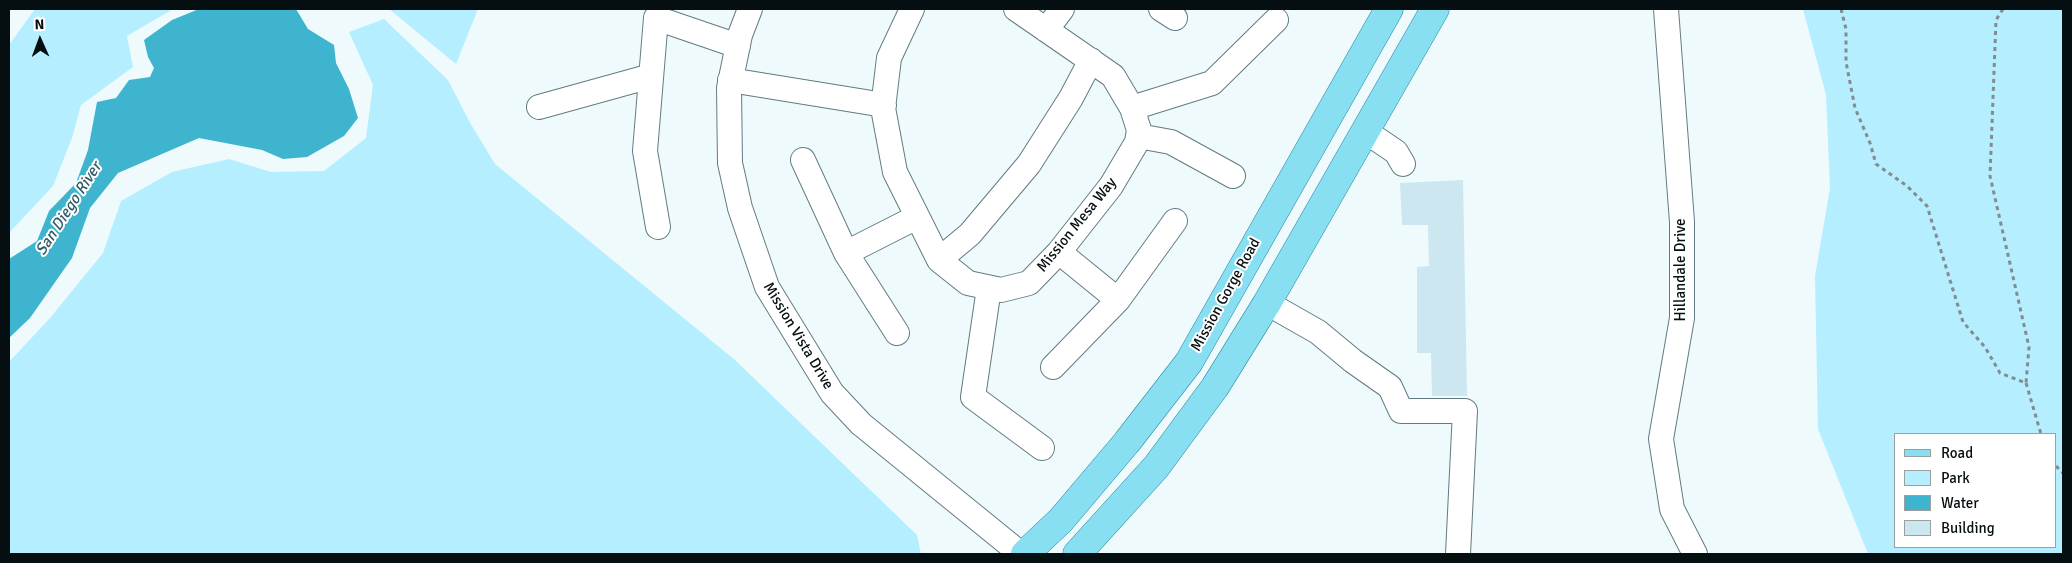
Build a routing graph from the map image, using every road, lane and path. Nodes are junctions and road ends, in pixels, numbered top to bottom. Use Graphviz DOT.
graph roads {
  1 [pos="750,9"];
  2 [pos="912,9"];
  3 [pos="1016,9"];
  4 [pos="1062,9"];
  5 [pos="1389,9"];
  6 [pos="1435,9"];
  7 [pos="1666,9"];
  8 [pos="1841,9"];
  9 [pos="2003,9"];
  10 [pos="657,14"];
  11 [pos="1276,20"];
  12 [pos="1046,30"];
  13 [pos="738,46"];
  14 [pos="1091,60"];
  15 [pos="651,76"];
  16 [pos="730,80"];
  17 [pos="884,105"];
  18 [pos="539,107"];
  19 [pos="1132,108"];
  20 [pos="1365,131"];
  21 [pos="1138,136"];
  22 [pos="803,160"];
  23 [pos="1403,164"];
  24 [pos="1233,176"];
  25 [pos="917,217"];
  26 [pos="1175,221"];
  27 [pos="658,227"];
  28 [pos="1059,252"];
  29 [pos="846,254"];
  30 [pos="939,260"];
  31 [pos="989,288"];
  32 [pos="1118,300"];
  33 [pos="1267,303"];
  34 [pos="897,333"];
  35 [pos="1053,367"];
  36 [pos="2026,383"];
  37 [pos="2041,433"];
  38 [pos="1042,448"];
  39 [pos="1021,554"];
  40 [pos="1025,554"];
  41 [pos="1077,554"];
  42 [pos="1458,554"];
  43 [pos="1695,554"];
  1 -- 13 [label="street, Mission Vista Drive"];
  2 -- 17 [label="street, Mission Mesa Way"];
  3 -- 12 [label="street"];
  4 -- 12 [label="street"];
  5 -- 40 [label="main road, Mission Gorge Road"];
  6 -- 20 [label="main road"];
  7 -- 43 [label="street, Hillandale Drive"];
  8 -- 36 [label="path"];
  9 -- 36 [label="path"];
  10 -- 13 [label="street"];
  10 -- 15 [label="street"];
  11 -- 19 [label="street"];
  12 -- 14 [label="street"];
  13 -- 16 [label="street, Mission Vista Drive"];
  14 -- 19 [label="street"];
  14 -- 30 [label="street"];
  15 -- 18 [label="street"];
  15 -- 27 [label="street"];
  16 -- 17 [label="street"];
  16 -- 39 [label="street, Mission Vista Drive"];
  17 -- 25 [label="street, Mission Mesa Way"];
  19 -- 21 [label="street"];
  20 -- 23 [label="street"];
  20 -- 33 [label="main road"];
  21 -- 24 [label="street"];
  21 -- 28 [label="street, Mission Mesa Way"];
  22 -- 29 [label="street"];
  25 -- 29 [label="street"];
  25 -- 30 [label="street, Mission Mesa Way"];
  26 -- 32 [label="street"];
  28 -- 31 [label="street, Mission Mesa Way"];
  28 -- 32 [label="street"];
  29 -- 34 [label="street"];
  30 -- 31 [label="street, Mission Mesa Way"];
  31 -- 38 [label="street"];
  32 -- 35 [label="street"];
  33 -- 41 [label="main road"];
  33 -- 42 [label="street"];
  36 -- 37 [label="path"];
}
